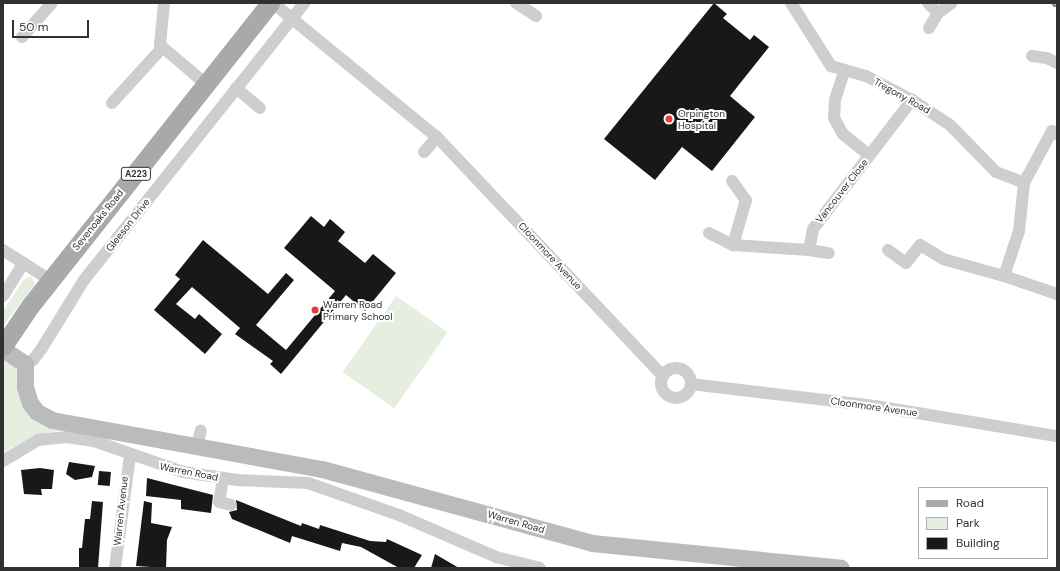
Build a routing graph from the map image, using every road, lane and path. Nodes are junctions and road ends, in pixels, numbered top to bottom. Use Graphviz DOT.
graph roads {
  1 [pos="52,3"];
  2 [pos="164,3"];
  3 [pos="270,3"];
  4 [pos="273,3"];
  5 [pos="304,3"];
  6 [pos="516,3"];
  7 [pos="791,3"];
  8 [pos="928,3"];
  9 [pos="952,3"];
  10 [pos="938,13"];
  11 [pos="536,16"];
  12 [pos="292,19"];
  13 [pos="929,28"];
  14 [pos="22,37"];
  15 [pos="162,48"];
  16 [pos="1032,56"];
  17 [pos="1057,63"];
  18 [pos="844,72"];
  19 [pos="207,85"];
  20 [pos="236,88"];
  21 [pos="912,100"];
  22 [pos="112,103"];
  23 [pos="260,108"];
  24 [pos="1055,129"];
  25 [pos="437,137"];
  26 [pos="424,152"];
  27 [pos="869,155"];
  28 [pos="732,181"];
  29 [pos="1024,183"];
  30 [pos="709,233"];
  31 [pos="733,245"];
  32 [pos="3,250"];
  33 [pos="809,250"];
  34 [pos="888,250"];
  35 [pos="829,253"];
  36 [pos="24,263"];
  37 [pos="1004,276"];
  38 [pos="50,280"];
  39 [pos="1057,294"];
  40 [pos="3,296"];
  41 [pos="3,346"];
  42 [pos="3,349"];
  43 [pos="25,364"];
  44 [pos="663,376"];
  45 [pos="691,384"];
  46 [pos="1057,436"];
  47 [pos="130,455"];
  48 [pos="3,461"];
  49 [pos="223,478"];
  50 [pos="231,504"];
  51 [pos="115,568"];
  52 [pos="540,568"];
  53 [pos="840,568"];
  1 -- 14 [label="street"];
  2 -- 15 [label="street"];
  3 -- 19 [label="main road, Sevenoaks Road / A223"];
  4 -- 12 [label="street, Cloonmore Avenue"];
  5 -- 12 [label="street, Gleeson Drive"];
  6 -- 11 [label="street"];
  7 -- 18 [label="street, Tregony Road"];
  8 -- 10 [label="street"];
  9 -- 10 [label="street"];
  10 -- 13 [label="street"];
  12 -- 20 [label="street, Gleeson Drive"];
  12 -- 25 [label="street, Cloonmore Avenue"];
  15 -- 19 [label="street"];
  15 -- 22 [label="street"];
  16 -- 17 [label="street"];
  18 -- 21 [label="street, Tregony Road"];
  18 -- 27 [label="street, Vancouver Close"];
  19 -- 38 [label="main road, Sevenoaks Road / A223"];
  20 -- 23 [label="street"];
  20 -- 43 [label="street, Gleeson Drive"];
  21 -- 27 [label="street, Vancouver Close"];
  21 -- 29 [label="street, Tregony Road"];
  24 -- 29 [label="street"];
  25 -- 26 [label="street"];
  25 -- 44 [label="street, Cloonmore Avenue"];
  27 -- 33 [label="street, Vancouver Close"];
  28 -- 31 [label="street"];
  29 -- 37 [label="street"];
  30 -- 31 [label="street"];
  31 -- 33 [label="street"];
  32 -- 36 [label="street"];
  33 -- 35 [label="street"];
  34 -- 37 [label="street"];
  36 -- 38 [label="street"];
  36 -- 40 [label="street"];
  37 -- 39 [label="street"];
  38 -- 41 [label="main road, Sevenoaks Road / A223"];
  42 -- 43 [label="street"];
  43 -- 53 [label="street, Warren Road"];
  44 -- 45 [label="street"];
  44 -- 45 [label="street"];
  45 -- 46 [label="street, Cloonmore Avenue"];
  47 -- 48 [label="street, Warren Road"];
  47 -- 49 [label="street, Warren Road"];
  47 -- 51 [label="street, Warren Avenue"];
  49 -- 50 [label="street"];
  49 -- 52 [label="street, Warren Road"];
}
